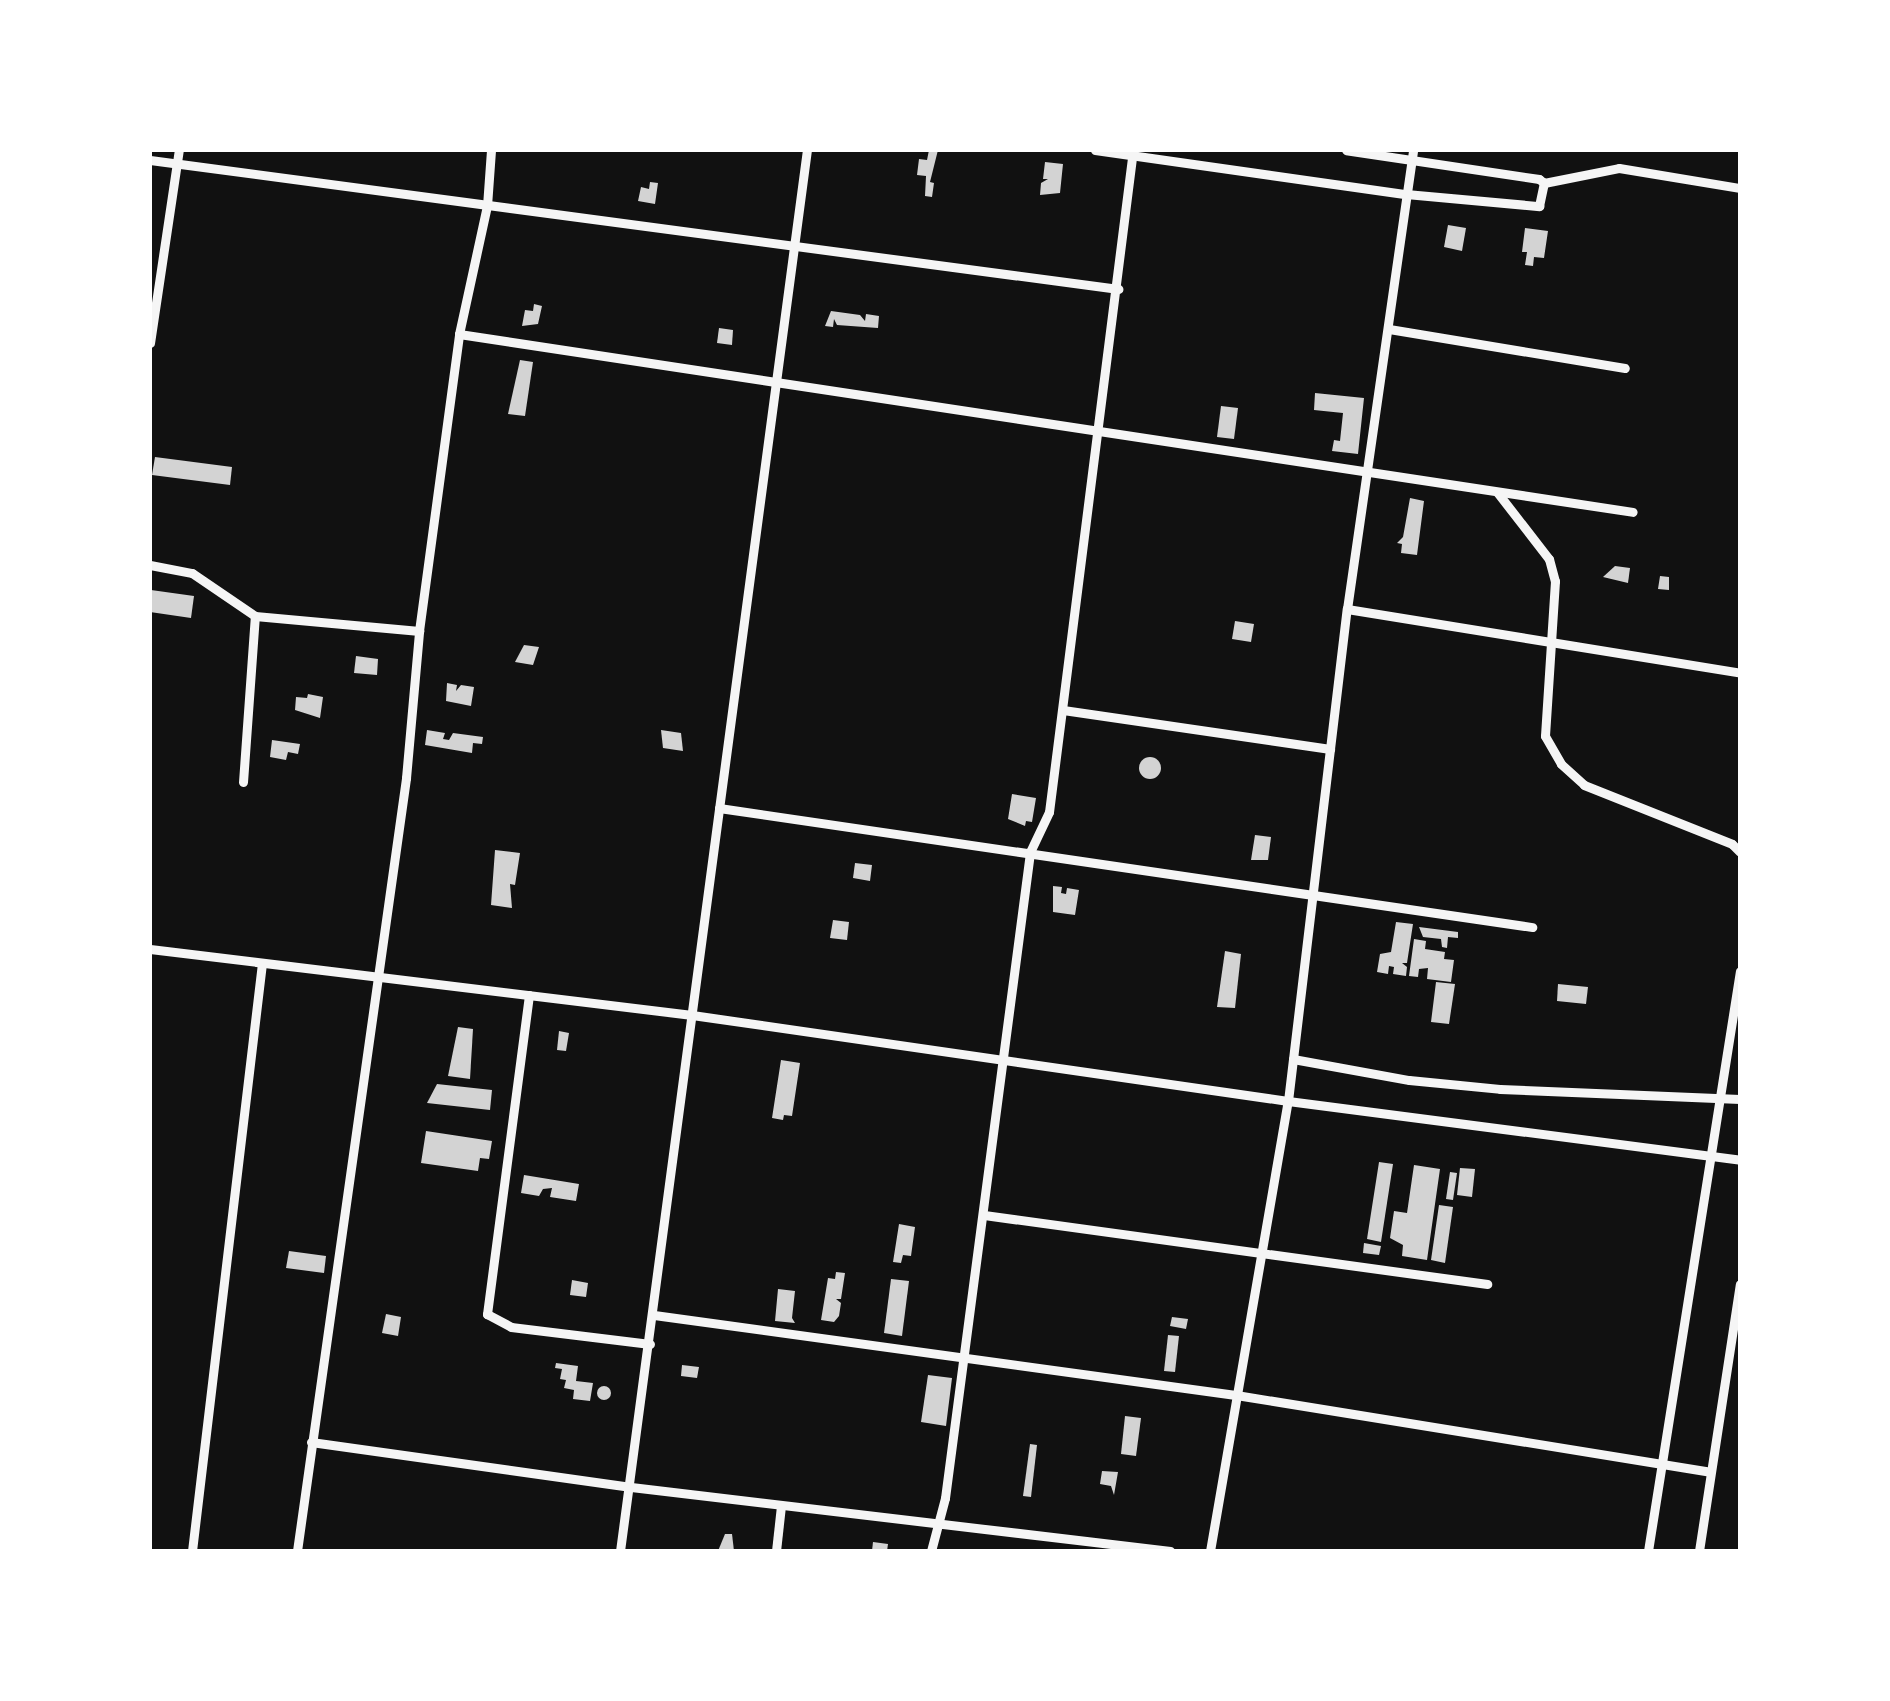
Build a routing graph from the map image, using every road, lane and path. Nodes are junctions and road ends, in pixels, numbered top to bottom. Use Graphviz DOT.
graph roads {
  1 [pos="180,150"];
  2 [pos="491,150"];
  3 [pos="807,150"];
  4 [pos="1094,150"];
  5 [pos="1346,150"];
  6 [pos="1133,153"];
  7 [pos="1412,155"];
  8 [pos="150,160"];
  9 [pos="177,164"];
  10 [pos="1544,182"];
  11 [pos="1740,188"];
  12 [pos="1406,194"];
  13 [pos="487,206"];
  14 [pos="794,246"];
  15 [pos="1118,289"];
  16 [pos="1389,329"];
  17 [pos="459,334"];
  18 [pos="150,343"];
  19 [pos="1624,368"];
  20 [pos="776,382"];
  21 [pos="1100,429"];
  22 [pos="1368,472"];
  23 [pos="1497,492"];
  24 [pos="1633,512"];
  25 [pos="150,565"];
  26 [pos="1347,610"];
  27 [pos="255,616"];
  28 [pos="419,632"];
  29 [pos="1554,643"];
  30 [pos="1740,673"];
  31 [pos="1063,710"];
  32 [pos="1330,750"];
  33 [pos="243,782"];
  34 [pos="720,808"];
  35 [pos="1030,852"];
  36 [pos="1740,852"];
  37 [pos="1313,893"];
  38 [pos="1532,927"];
  39 [pos="150,949"];
  40 [pos="262,963"];
  41 [pos="1740,970"];
  42 [pos="375,976"];
  43 [pos="529,995"];
  44 [pos="692,1015"];
  45 [pos="1293,1058"];
  46 [pos="1004,1059"];
  47 [pos="1718,1098"];
  48 [pos="1740,1099"];
  49 [pos="1288,1101"];
  50 [pos="1708,1155"];
  51 [pos="1740,1160"];
  52 [pos="984,1214"];
  53 [pos="1261,1250"];
  54 [pos="1487,1284"];
  55 [pos="1740,1284"];
  56 [pos="654,1314"];
  57 [pos="650,1344"];
  58 [pos="964,1357"];
  59 [pos="1236,1395"];
  60 [pos="311,1442"];
  61 [pos="1661,1464"];
  62 [pos="1710,1472"];
  63 [pos="631,1487"];
  64 [pos="782,1506"];
  65 [pos="935,1523"];
  66 [pos="192,1551"];
  67 [pos="297,1551"];
  68 [pos="620,1551"];
  69 [pos="776,1551"];
  70 [pos="931,1551"];
  71 [pos="1170,1551"];
  72 [pos="1210,1551"];
  73 [pos="1648,1551"];
  74 [pos="1699,1551"];
  1 -- 9 [label="street"];
  2 -- 13 [label="street"];
  3 -- 14 [label="street"];
  4 -- 6 [label="street"];
  5 -- 7 [label="street"];
  6 -- 12 [label="street"];
  6 -- 15 [label="street"];
  7 -- 10 [label="street"];
  7 -- 12 [label="street"];
  8 -- 9 [label="street"];
  9 -- 13 [label="street"];
  9 -- 18 [label="street"];
  10 -- 11 [label="street"];
  10 -- 12 [label="street"];
  12 -- 16 [label="street"];
  13 -- 14 [label="street"];
  13 -- 17 [label="street"];
  14 -- 15 [label="street"];
  14 -- 20 [label="street"];
  15 -- 21 [label="street"];
  16 -- 19 [label="street"];
  16 -- 22 [label="street"];
  17 -- 20 [label="street"];
  17 -- 28 [label="street"];
  20 -- 21 [label="street"];
  20 -- 34 [label="street"];
  21 -- 22 [label="street"];
  21 -- 31 [label="street"];
  22 -- 23 [label="street"];
  22 -- 26 [label="street"];
  23 -- 24 [label="street"];
  23 -- 29 [label="street"];
  25 -- 27 [label="street"];
  26 -- 29 [label="street"];
  26 -- 32 [label="street"];
  27 -- 28 [label="street"];
  27 -- 33 [label="street"];
  28 -- 42 [label="street"];
  29 -- 30 [label="street"];
  29 -- 36 [label="street"];
  31 -- 32 [label="street"];
  31 -- 35 [label="street"];
  32 -- 37 [label="street"];
  34 -- 35 [label="street"];
  34 -- 44 [label="street"];
  35 -- 37 [label="street"];
  35 -- 46 [label="street"];
  37 -- 38 [label="street"];
  37 -- 45 [label="street"];
  39 -- 40 [label="street"];
  40 -- 42 [label="street"];
  40 -- 66 [label="street"];
  41 -- 47 [label="street"];
  42 -- 43 [label="street"];
  42 -- 60 [label="street"];
  43 -- 44 [label="street"];
  43 -- 57 [label="street"];
  44 -- 46 [label="street"];
  44 -- 56 [label="street"];
  45 -- 47 [label="street"];
  45 -- 49 [label="street"];
  46 -- 49 [label="street"];
  46 -- 52 [label="street"];
  47 -- 48 [label="street"];
  47 -- 50 [label="street"];
  49 -- 50 [label="street"];
  49 -- 53 [label="street"];
  50 -- 51 [label="street"];
  50 -- 61 [label="street"];
  52 -- 53 [label="street"];
  52 -- 58 [label="street"];
  53 -- 54 [label="street"];
  53 -- 59 [label="street"];
  55 -- 62 [label="street"];
  56 -- 57 [label="street"];
  56 -- 58 [label="street"];
  57 -- 63 [label="street"];
  58 -- 59 [label="street"];
  58 -- 65 [label="street"];
  59 -- 61 [label="street"];
  59 -- 72 [label="street"];
  60 -- 63 [label="street"];
  60 -- 67 [label="street"];
  61 -- 62 [label="street"];
  61 -- 73 [label="street"];
  62 -- 74 [label="street"];
  63 -- 64 [label="street"];
  63 -- 68 [label="street"];
  64 -- 65 [label="street"];
  64 -- 69 [label="street"];
  65 -- 70 [label="street"];
  65 -- 71 [label="street"];
}
